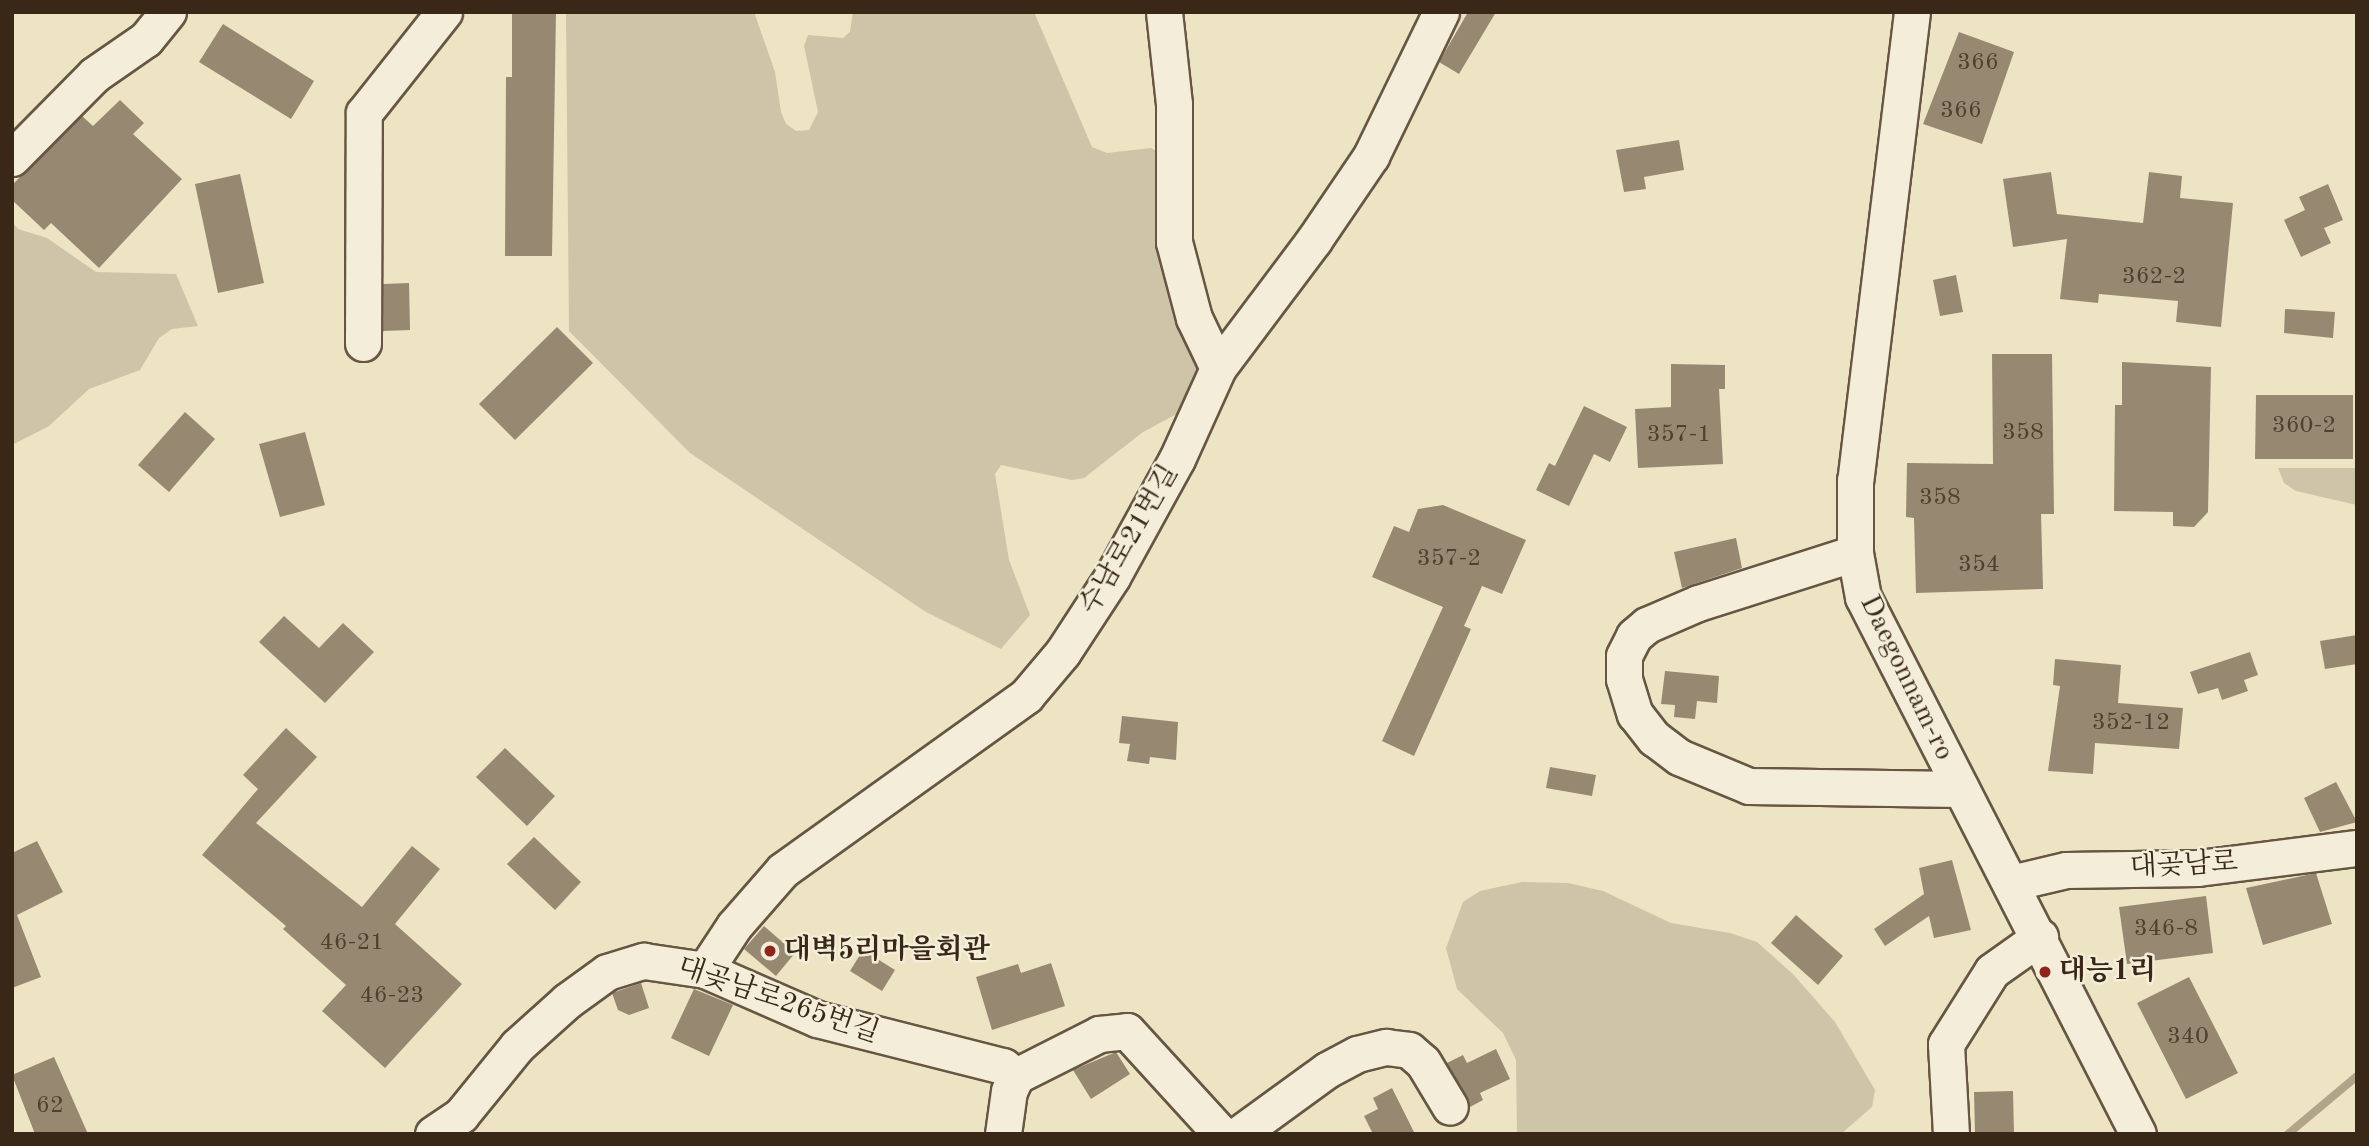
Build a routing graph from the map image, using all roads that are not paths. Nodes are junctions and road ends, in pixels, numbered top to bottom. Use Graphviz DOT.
graph roads {
  1 [pos="169,12"];
  2 [pos="444,12"];
  3 [pos="1164,12"];
  4 [pos="1441,12"];
  5 [pos="1912,12"];
  6 [pos="12,158"];
  7 [pos="363,343"];
  8 [pos="1218,368"];
  9 [pos="1855,553"];
  10 [pos="1961,789"];
  11 [pos="2357,848"];
  12 [pos="2011,883"];
  13 [pos="2040,937"];
  14 [pos="705,970"];
  15 [pos="1016,1076"];
  16 [pos="1450,1107"];
  17 [pos="433,1134"];
  18 [pos="1003,1134"];
  19 [pos="1221,1134"];
  20 [pos="1239,1134"];
  21 [pos="1951,1134"];
  22 [pos="2138,1134"];
  1 -- 6 [label="street"];
  2 -- 7 [label="street"];
  3 -- 8 [label="street"];
  4 -- 8 [label="street, 수남로21번길"];
  5 -- 9 [label="street, Daegonnam-ro"];
  8 -- 14 [label="street, 수남로21번길"];
  9 -- 10 [label="street, Daegonnam-ro"];
  9 -- 10 [label="street"];
  10 -- 12 [label="street, Daegonnam-ro"];
  11 -- 12 [label="street, 대곶남로"];
  12 -- 13 [label="street, Daegonnam-ro"];
  13 -- 21 [label="street"];
  13 -- 22 [label="street, Daegonnam-ro"];
  14 -- 15 [label="street, 대곶남로265번길"];
  14 -- 17 [label="street, 대곶남로265번길"];
  15 -- 18 [label="street"];
  15 -- 19 [label="street"];
  16 -- 20 [label="street"];
}
